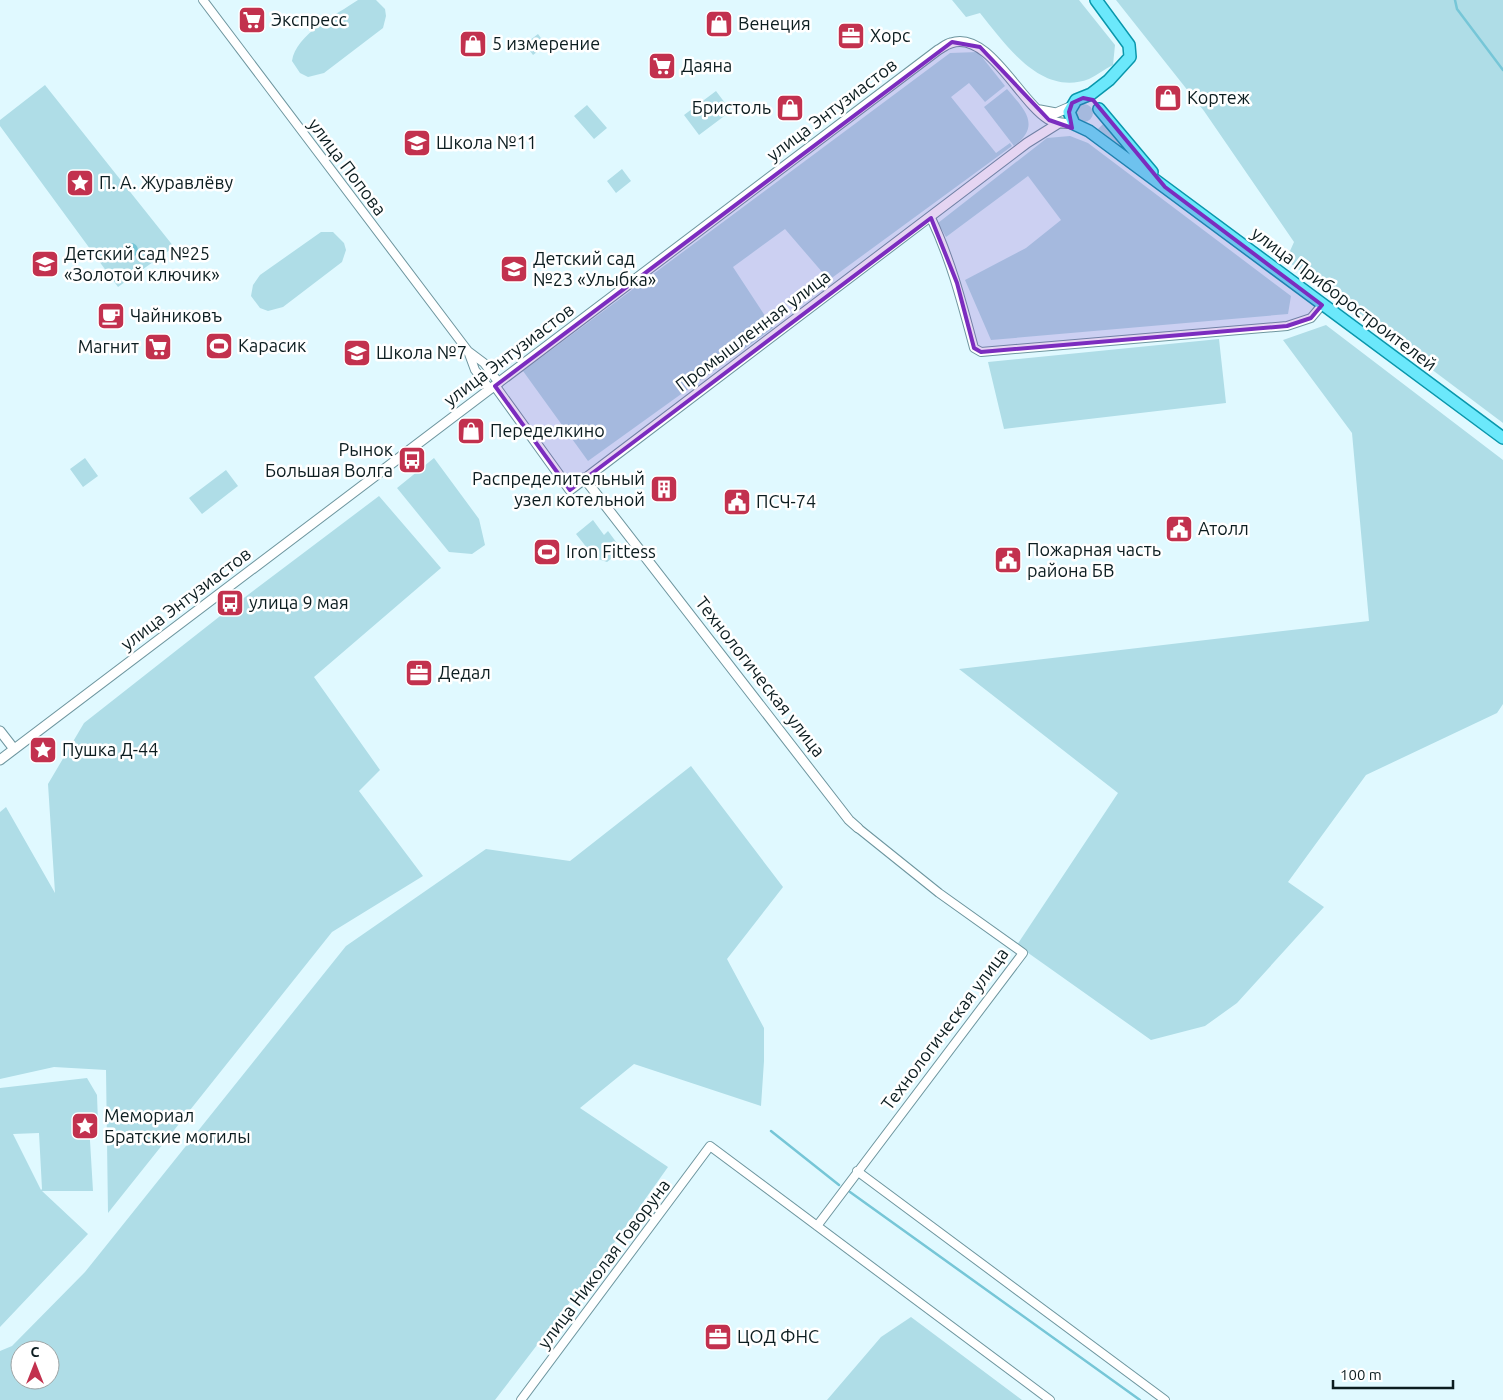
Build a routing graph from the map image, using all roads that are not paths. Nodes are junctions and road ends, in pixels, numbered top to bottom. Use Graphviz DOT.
graph roads {
  1 [pos="202,0"];
  2 [pos="1096,0"];
  3 [pos="1109,80"];
  4 [pos="1083,98"];
  5 [pos="1032,106"];
  6 [pos="1070,107"];
  7 [pos="1098,107"];
  8 [pos="1059,123"];
  9 [pos="1078,126"];
  10 [pos="1165,187"];
  11 [pos="931,218"];
  12 [pos="1322,305"];
  13 [pos="468,352"];
  14 [pos="494,386"];
  15 [pos="1503,438"];
  16 [pos="584,478"];
  17 [pos="0,731"];
  18 [pos="14,749"];
  19 [pos="0,760"];
  20 [pos="858,828"];
  21 [pos="857,1172"];
  22 [pos="817,1226"];
  23 [pos="523,1399"];
  24 [pos="1050,1400"];
  25 [pos="1165,1400"];
  1 -- 13 [label="street, улица Попова"];
  2 -- 3 [label="main road"];
  3 -- 4 [label="main road"];
  3 -- 7 [label="main road"];
  4 -- 6 [label="main road"];
  4 -- 7 [label="main road"];
  5 -- 6 [label="street"];
  5 -- 8 [label="street, улица Энтузиастов"];
  5 -- 14 [label="street, улица Энтузиастов"];
  6 -- 9 [label="main road"];
  7 -- 9 [label="main road"];
  7 -- 10 [label="main road, улица Приборостроителей"];
  8 -- 9 [label="street, улица Энтузиастов"];
  8 -- 11 [label="street, Промышленная улица"];
  9 -- 10 [label="main road, улица Приборостроителей"];
  10 -- 12 [label="main road, улица Приборостроителей"];
  11 -- 12 [label="street"];
  11 -- 16 [label="street, Промышленная улица"];
  12 -- 15 [label="main road, улица Приборостроителей"];
  13 -- 14 [label="street, улица Попова"];
  13 -- 14 [label="street, улица Попова"];
  14 -- 16 [label="street, Промышленная улица"];
  14 -- 18 [label="street, улица Энтузиастов"];
  16 -- 20 [label="street, Технологическая улица"];
  17 -- 18 [label="street"];
  18 -- 19 [label="street, улица Энтузиастов"];
  20 -- 21 [label="street, Технологическая улица"];
  21 -- 22 [label="street"];
  21 -- 25 [label="street"];
  22 -- 23 [label="street, улица Николая Говоруна"];
  22 -- 24 [label="street"];
}
